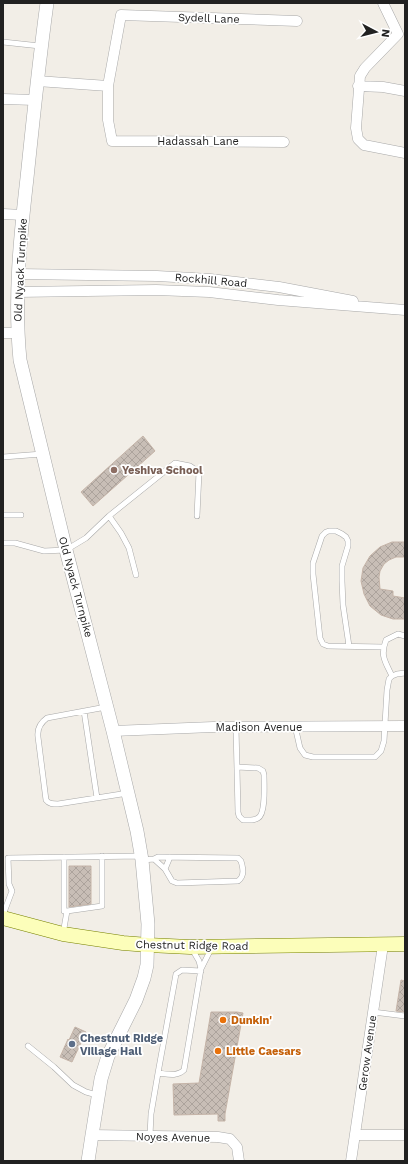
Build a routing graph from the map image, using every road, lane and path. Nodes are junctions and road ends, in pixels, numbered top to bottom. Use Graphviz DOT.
graph roads {
  1 [pos="47,3"];
  2 [pos="383,3"];
  3 [pos="297,21"];
  4 [pos="3,42"];
  5 [pos="41,46"];
  6 [pos="37,82"];
  7 [pos="108,86"];
  8 [pos="358,86"];
  9 [pos="405,90"];
  10 [pos="3,99"];
  11 [pos="35,100"];
  12 [pos="284,142"];
  13 [pos="405,153"];
  14 [pos="3,214"];
  15 [pos="23,215"];
  16 [pos="18,274"];
  17 [pos="17,292"];
  18 [pos="403,310"];
  19 [pos="3,333"];
  20 [pos="17,333"];
  21 [pos="43,454"];
  22 [pos="3,457"];
  23 [pos="21,515"];
  24 [pos="3,516"];
  25 [pos="108,516"];
  26 [pos="197,516"];
  27 [pos="3,543"];
  28 [pos="66,550"];
  29 [pos="136,575"];
  30 [pos="405,636"];
  31 [pos="349,646"];
  32 [pos="383,647"];
  33 [pos="405,674"];
  34 [pos="391,677"];
  35 [pos="107,707"];
  36 [pos="84,711"];
  37 [pos="295,726"];
  38 [pos="385,726"];
  39 [pos="405,726"];
  40 [pos="236,727"];
  41 [pos="113,731"];
  42 [pos="237,767"];
  43 [pos="128,793"];
  44 [pos="97,798"];
  45 [pos="102,856"];
  46 [pos="64,857"];
  47 [pos="170,857"];
  48 [pos="146,858"];
  49 [pos="164,869"];
  50 [pos="67,911"];
  51 [pos="3,915"];
  52 [pos="3,918"];
  53 [pos="63,934"];
  54 [pos="405,944"];
  55 [pos="148,945"];
  56 [pos="383,945"];
  57 [pos="212,946"];
  58 [pos="191,947"];
  59 [pos="201,970"];
  60 [pos="373,1012"];
  61 [pos="405,1016"];
  62 [pos="28,1046"];
  63 [pos="158,1073"];
  64 [pos="98,1096"];
  65 [pos="92,1135"];
  66 [pos="355,1135"];
  67 [pos="150,1136"];
  68 [pos="405,1136"];
  69 [pos="88,1161"];
  70 [pos="239,1161"];
  71 [pos="350,1161"];
  1 -- 5 [label="street, Old Nyack Turnpike"];
  2 -- 8 [label="street"];
  3 -- 7 [label="street, Sydell Lane"];
  4 -- 5 [label="lane"];
  5 -- 6 [label="street, Old Nyack Turnpike"];
  6 -- 7 [label="street"];
  6 -- 11 [label="street, Old Nyack Turnpike"];
  7 -- 12 [label="street, Hadassah Lane"];
  8 -- 9 [label="street"];
  8 -- 13 [label="street"];
  10 -- 11 [label="street"];
  11 -- 15 [label="street, Old Nyack Turnpike"];
  14 -- 15 [label="street"];
  15 -- 16 [label="street, Old Nyack Turnpike"];
  16 -- 17 [label="street, Old Nyack Turnpike"];
  16 -- 18 [label="street, Rockhill Road"];
  17 -- 18 [label="street, Rockhill Road"];
  17 -- 20 [label="street, Old Nyack Turnpike"];
  19 -- 20 [label="street"];
  20 -- 21 [label="street, Old Nyack Turnpike"];
  21 -- 22 [label="lane"];
  21 -- 28 [label="street, Old Nyack Turnpike"];
  23 -- 24 [label="lane"];
  25 -- 26 [label="lane"];
  25 -- 28 [label="lane"];
  25 -- 29 [label="lane"];
  27 -- 28 [label="lane"];
  28 -- 35 [label="street, Old Nyack Turnpike"];
  30 -- 32 [label="lane"];
  31 -- 31 [label="lane"];
  31 -- 32 [label="lane"];
  32 -- 34 [label="lane"];
  33 -- 34 [label="lane"];
  34 -- 38 [label="lane"];
  35 -- 36 [label="lane"];
  35 -- 41 [label="street, Old Nyack Turnpike"];
  36 -- 44 [label="lane"];
  36 -- 44 [label="lane"];
  37 -- 38 [label="street, Madison Avenue"];
  37 -- 38 [label="lane"];
  37 -- 40 [label="street, Madison Avenue"];
  38 -- 39 [label="street, Madison Avenue"];
  40 -- 41 [label="street, Madison Avenue"];
  40 -- 42 [label="lane"];
  41 -- 43 [label="street, Old Nyack Turnpike"];
  42 -- 42 [label="lane"];
  43 -- 44 [label="lane"];
  43 -- 48 [label="street, Old Nyack Turnpike"];
  45 -- 46 [label="lane"];
  45 -- 48 [label="lane"];
  45 -- 50 [label="lane"];
  46 -- 50 [label="lane"];
  46 -- 51 [label="lane"];
  47 -- 48 [label="lane"];
  47 -- 49 [label="lane"];
  47 -- 49 [label="lane"];
  48 -- 49 [label="lane"];
  48 -- 55 [label="street, Old Nyack Turnpike"];
  50 -- 53 [label="lane"];
  52 -- 53 [label="main road, Chestnut Ridge Road"];
  53 -- 55 [label="main road, Chestnut Ridge Road"];
  54 -- 56 [label="main road, Chestnut Ridge Road"];
  55 -- 58 [label="main road, Chestnut Ridge Road"];
  55 -- 64 [label="street, Old Nyack Turnpike"];
  56 -- 57 [label="main road, Chestnut Ridge Road"];
  56 -- 60 [label="street, Gerow Avenue"];
  57 -- 58 [label="main road, Chestnut Ridge Road"];
  57 -- 59 [label="lane"];
  58 -- 59 [label="lane"];
  59 -- 63 [label="lane"];
  59 -- 63 [label="lane"];
  60 -- 61 [label="lane"];
  60 -- 66 [label="street, Gerow Avenue"];
  62 -- 64 [label="lane"];
  63 -- 67 [label="lane"];
  64 -- 65 [label="street, Old Nyack Turnpike"];
  65 -- 67 [label="street, Noyes Avenue"];
  65 -- 69 [label="street, Old Nyack Turnpike"];
  66 -- 68 [label="street"];
  66 -- 71 [label="street, Gerow Avenue"];
  67 -- 70 [label="street, Noyes Avenue"];
}
